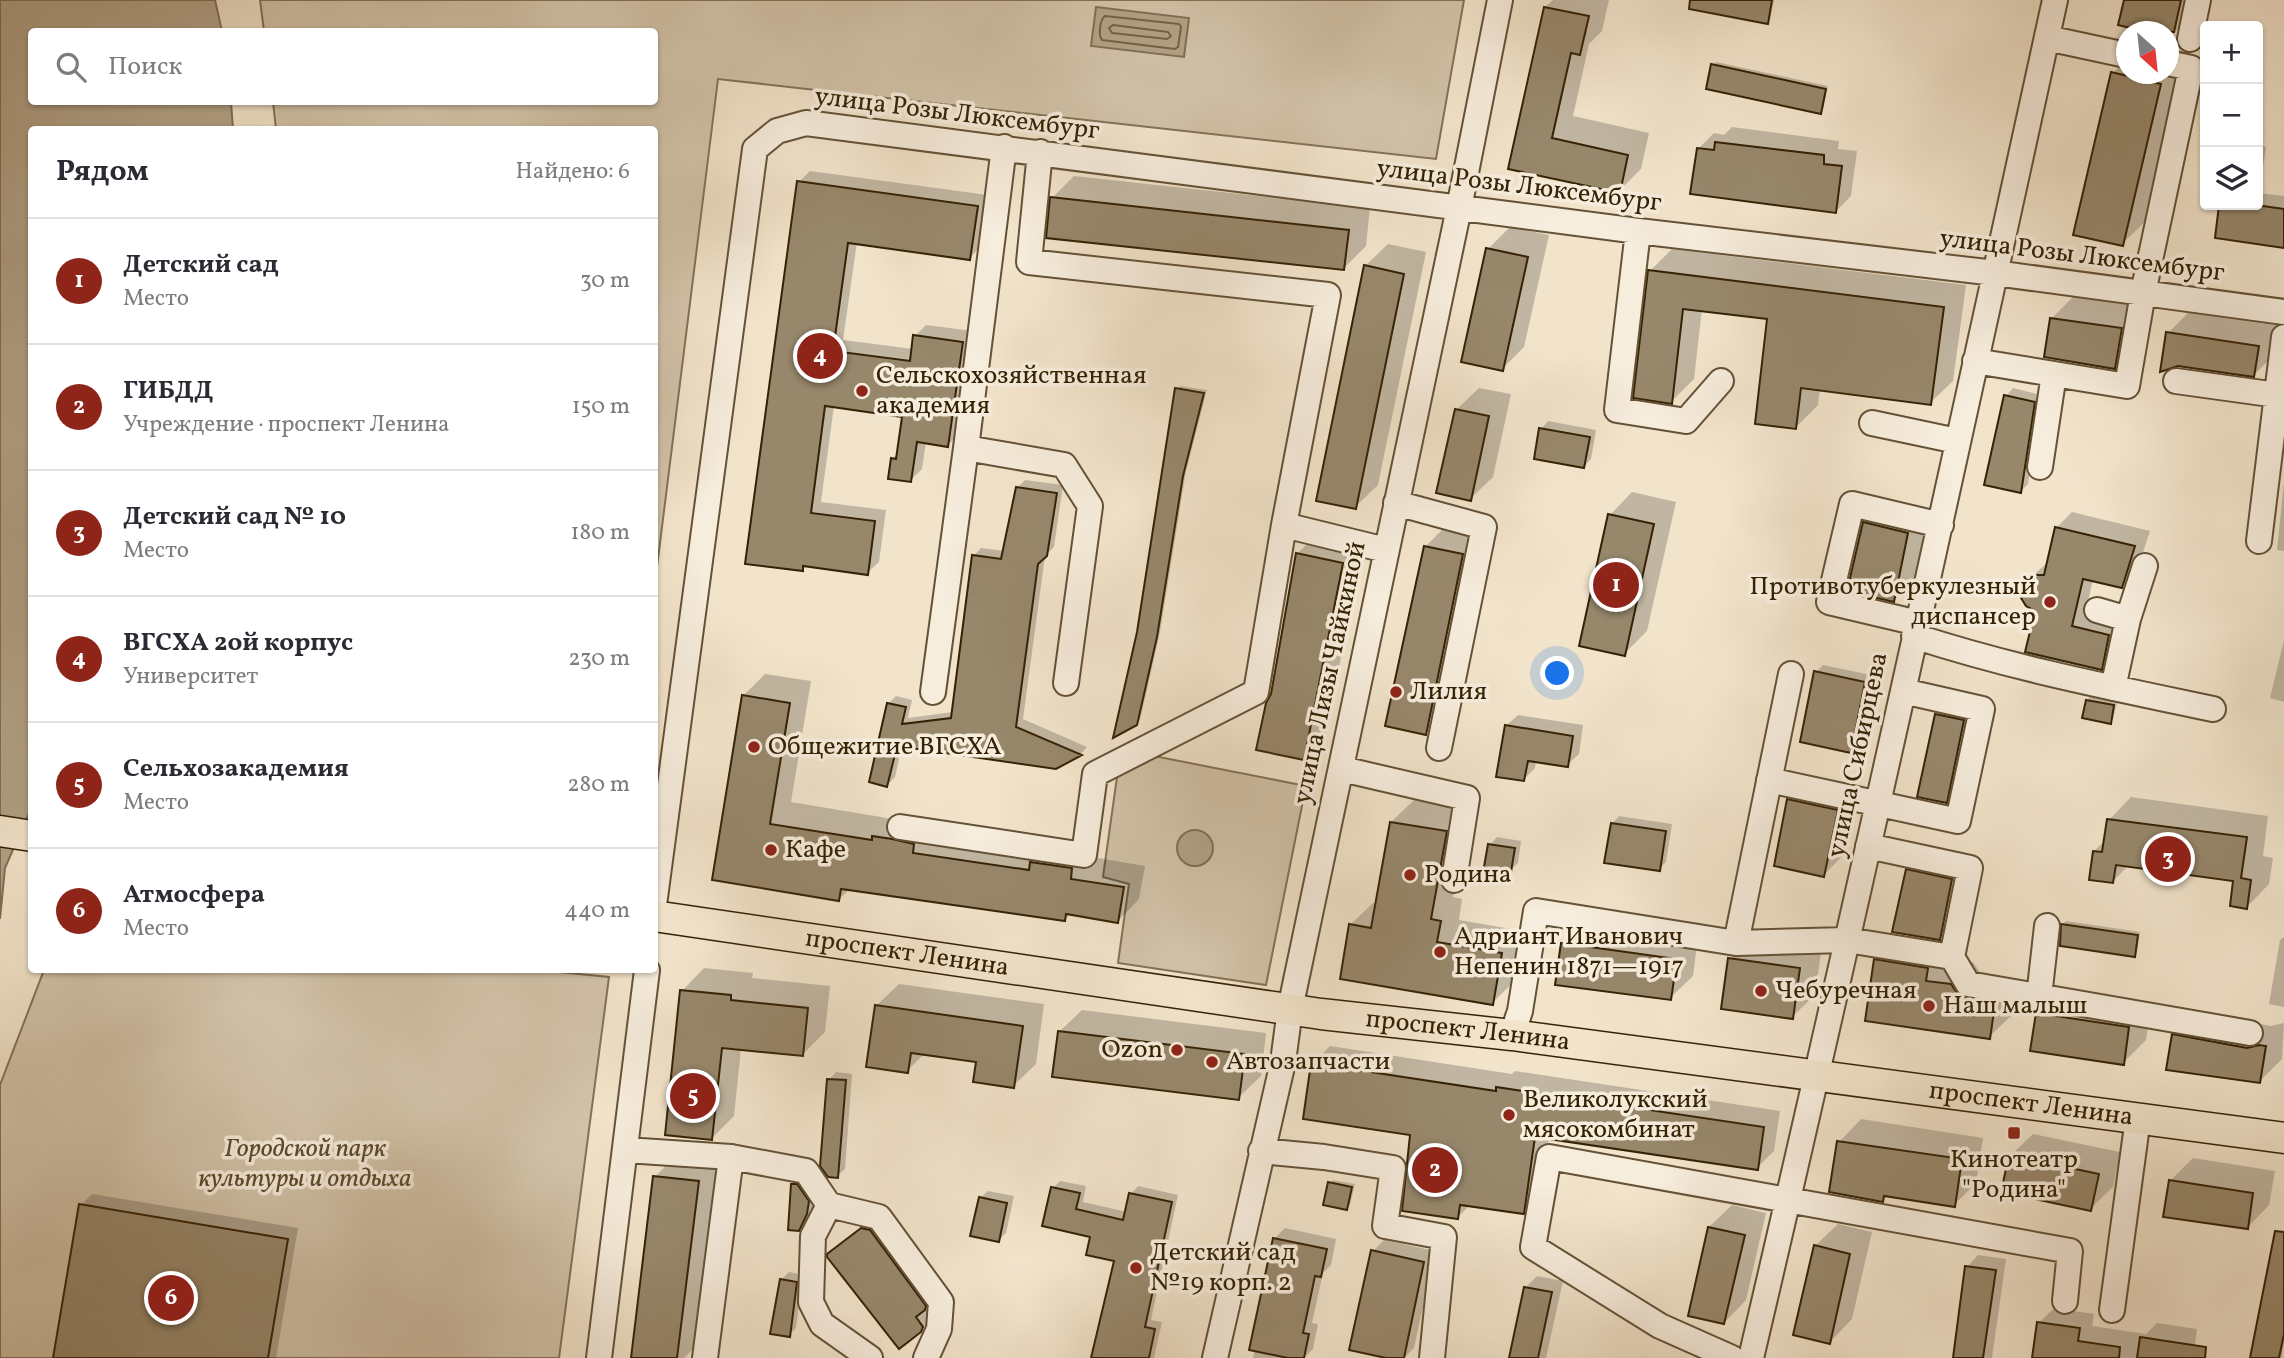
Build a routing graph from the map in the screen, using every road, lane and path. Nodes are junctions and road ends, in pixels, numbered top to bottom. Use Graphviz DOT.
graph roads {
  1 [pos="1500,0"];
  2 [pos="2055,0"];
  3 [pos="2198,0"];
  4 [pos="2047,38"];
  5 [pos="2190,39"];
  6 [pos="2116,53"];
  7 [pos="2179,66"];
  8 [pos="1004,147"];
  9 [pos="1040,152"];
  10 [pos="1459,208"];
  11 [pos="1638,231"];
  12 [pos="1994,273"];
  13 [pos="2143,293"];
  14 [pos="2284,312"];
  15 [pos="2284,337"];
  16 [pos="1975,361"];
  17 [pos="2054,374"];
  18 [pos="1721,381"];
  19 [pos="2176,381"];
  20 [pos="2277,395"];
  21 [pos="1872,423"];
  22 [pos="1957,441"];
  23 [pos="967,448"];
  24 [pos="2040,467"];
  25 [pos="1396,503"];
  26 [pos="1284,525"];
  27 [pos="1941,525"];
  28 [pos="2259,541"];
  29 [pos="1387,550"];
  30 [pos="2145,566"];
  31 [pos="2097,610"];
  32 [pos="2128,618"];
  33 [pos="1916,630"];
  34 [pos="1791,674"];
  35 [pos="1066,683"];
  36 [pos="2113,688"];
  37 [pos="1903,691"];
  38 [pos="933,692"];
  39 [pos="2213,709"];
  40 [pos="1439,748"];
  41 [pos="1342,769"];
  42 [pos="1769,780"];
  43 [pos="1877,803"];
  44 [pos="900,827"];
  45 [pos="0,831"];
  46 [pos="28,835"];
  47 [pos="1868,846"];
  48 [pos="658,875"];
  49 [pos="1454,880"];
  50 [pos="658,917"];
  51 [pos="2047,926"];
  52 [pos="1847,940"];
  53 [pos="1736,943"];
  54 [pos="1952,957"];
  55 [pos="647,973"];
  56 [pos="2039,997"];
  57 [pos="1290,1009"];
  58 [pos="2250,1033"];
  59 [pos="1512,1035"];
  60 [pos="1818,1076"];
  61 [pos="2138,1118"];
  62 [pos="2284,1138"];
  63 [pos="626,1150"];
  64 [pos="1261,1151"];
  65 [pos="731,1157"];
  66 [pos="1788,1201"];
  67 [pos="829,1205"];
  68 [pos="2065,1301"];
  69 [pos="2112,1310"];
  70 [pos="599,1358"];
  71 [pos="705,1358"];
  72 [pos="870,1358"];
  73 [pos="926,1358"];
  74 [pos="1215,1358"];
  75 [pos="1432,1358"];
  76 [pos="1732,1358"];
  77 [pos="1751,1358"];
  1 -- 10 [label="street, улица Лизы Чайкиной"];
  2 -- 4 [label="street, улица Сибирцева"];
  3 -- 5 [label="street"];
  4 -- 6 [label="street"];
  4 -- 12 [label="street, улица Сибирцева"];
  7 -- 13 [label="street"];
  8 -- 9 [label="street, улица Розы Люксембург"];
  8 -- 23 [label="street"];
  8 -- 48 [label="street, улица Розы Люксембург"];
  9 -- 10 [label="street, улица Розы Люксембург"];
  9 -- 26 [label="street"];
  10 -- 11 [label="street, улица Розы Люксембург"];
  10 -- 25 [label="street, улица Лизы Чайкиной"];
  11 -- 12 [label="street, улица Розы Люксембург"];
  11 -- 18 [label="street"];
  12 -- 13 [label="street, улица Розы Люксембург"];
  12 -- 16 [label="street, улица Сибирцева"];
  13 -- 14 [label="street, улица Розы Люксембург"];
  13 -- 17 [label="street"];
  15 -- 20 [label="street"];
  16 -- 17 [label="street"];
  16 -- 22 [label="street, улица Сибирцева"];
  17 -- 24 [label="street"];
  19 -- 20 [label="street"];
  20 -- 28 [label="street"];
  21 -- 22 [label="street"];
  22 -- 27 [label="street, улица Сибирцева"];
  23 -- 35 [label="street"];
  23 -- 38 [label="street"];
  25 -- 29 [label="street, улица Лизы Чайкиной"];
  25 -- 40 [label="street"];
  26 -- 29 [label="street"];
  26 -- 44 [label="street"];
  27 -- 33 [label="street, улица Сибирцева"];
  27 -- 33 [label="street"];
  29 -- 41 [label="street, улица Лизы Чайкиной"];
  30 -- 32 [label="street"];
  31 -- 32 [label="street"];
  32 -- 36 [label="street"];
  33 -- 36 [label="street"];
  33 -- 37 [label="street, улица Сибирцева"];
  34 -- 42 [label="street"];
  36 -- 39 [label="street"];
  37 -- 43 [label="street, улица Сибирцева"];
  37 -- 43 [label="street"];
  41 -- 49 [label="street"];
  41 -- 57 [label="street, улица Лизы Чайкиной"];
  42 -- 43 [label="street"];
  42 -- 53 [label="street"];
  43 -- 47 [label="street, улица Сибирцева"];
  45 -- 46 [label="main road"];
  47 -- 52 [label="street, улица Сибирцева"];
  47 -- 54 [label="street"];
  50 -- 57 [label="main road, проспект Ленина"];
  51 -- 56 [label="street"];
  52 -- 53 [label="street"];
  52 -- 54 [label="street"];
  52 -- 60 [label="street, улица Сибирцева"];
  53 -- 59 [label="street"];
  54 -- 56 [label="street"];
  55 -- 63 [label="street"];
  56 -- 58 [label="street"];
  57 -- 59 [label="main road, проспект Ленина"];
  57 -- 64 [label="street, улица Лизы Чайкиной"];
  59 -- 60 [label="main road, проспект Ленина"];
  60 -- 61 [label="main road, проспект Ленина"];
  60 -- 66 [label="street, улица Сибирцева"];
  61 -- 62 [label="main road, проспект Ленина"];
  61 -- 69 [label="street"];
  63 -- 65 [label="street"];
  63 -- 70 [label="street"];
  64 -- 74 [label="street, улица Лизы Чайкиной"];
  64 -- 75 [label="street"];
  65 -- 67 [label="street"];
  65 -- 71 [label="street"];
  66 -- 68 [label="street"];
  66 -- 76 [label="street"];
  66 -- 77 [label="street, улица Сибирцева"];
  67 -- 72 [label="street"];
  67 -- 73 [label="street"];
}
